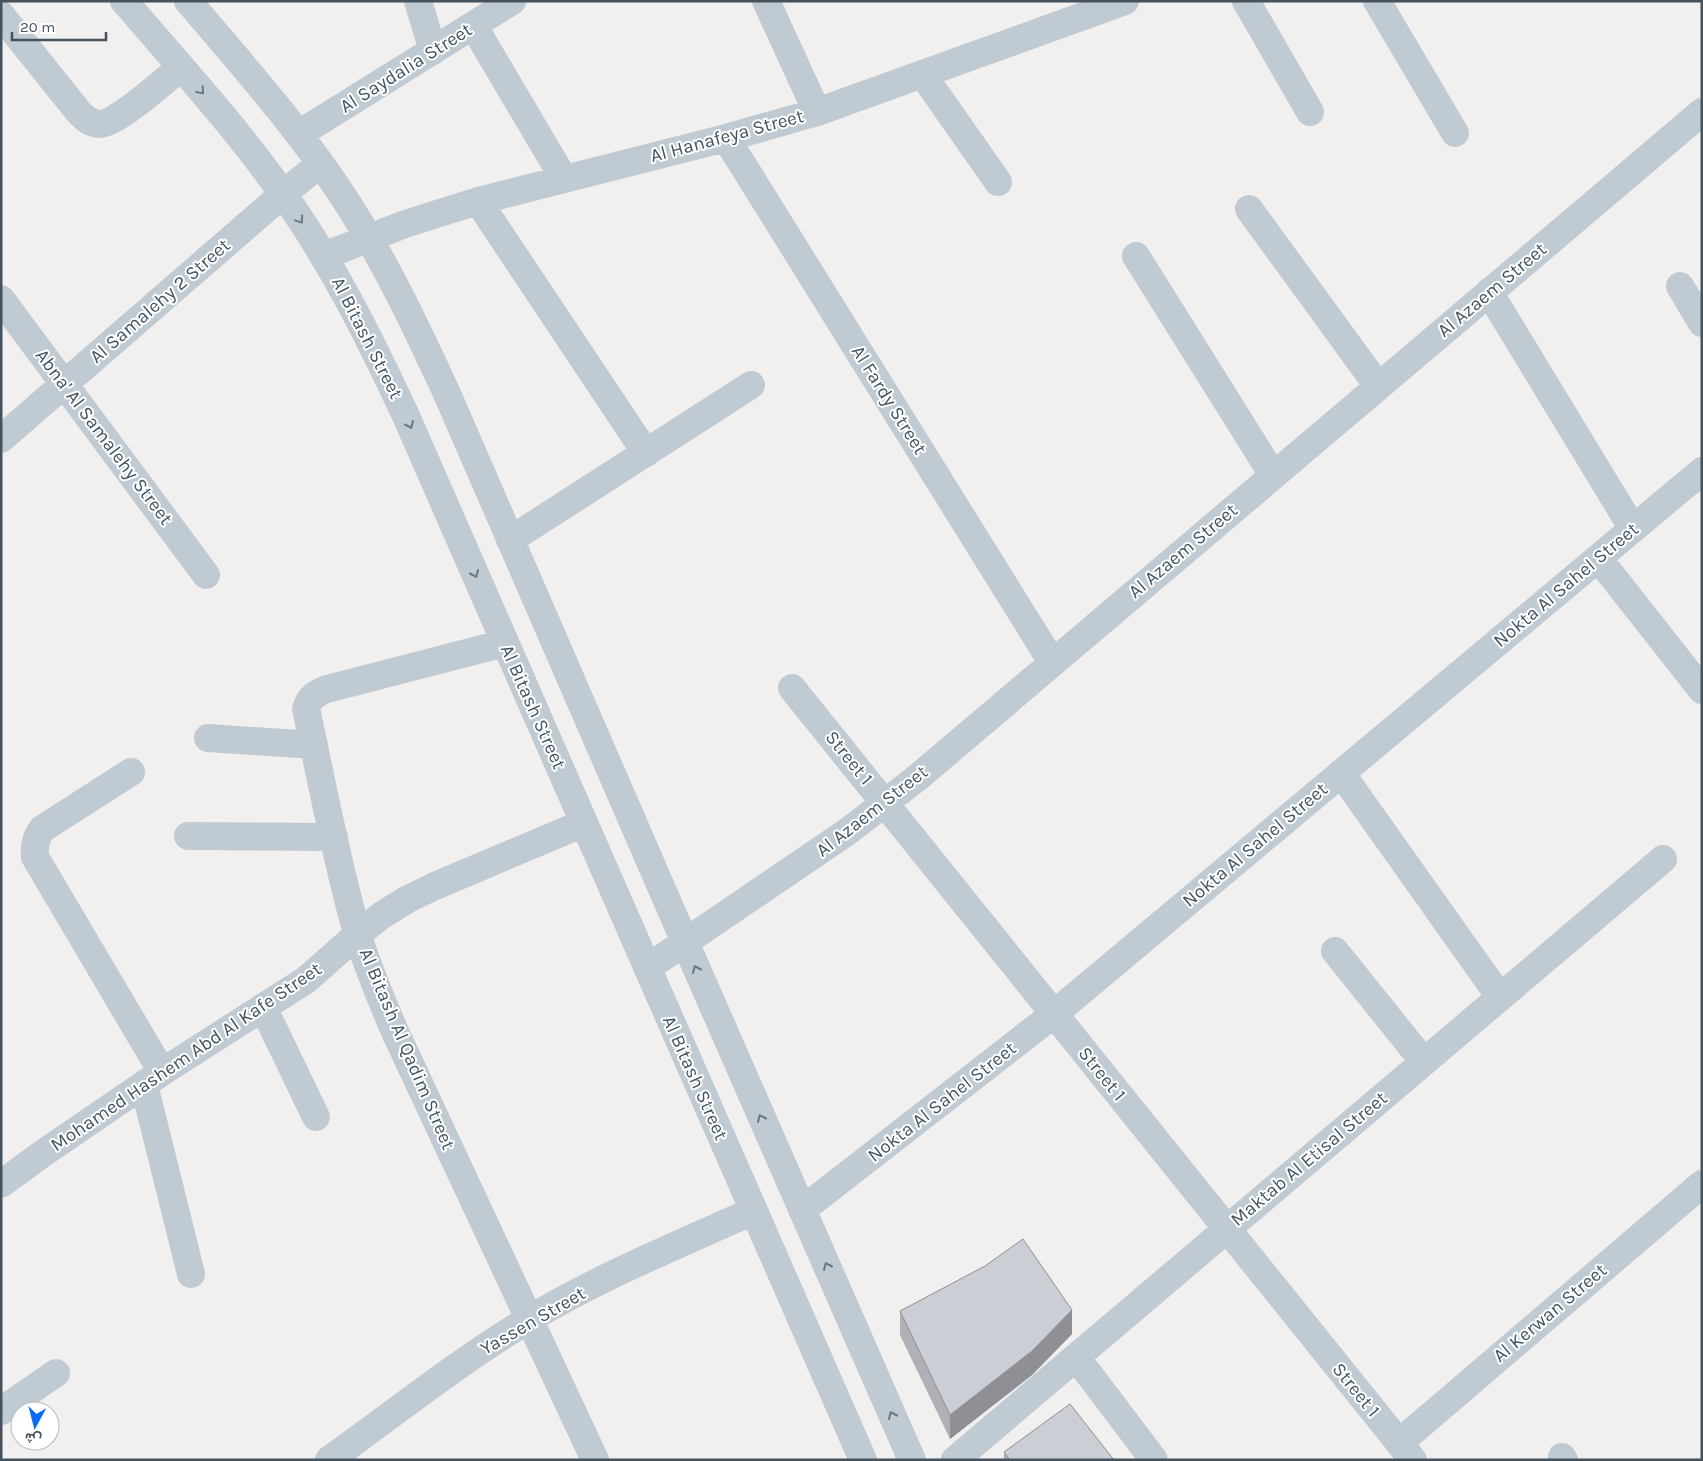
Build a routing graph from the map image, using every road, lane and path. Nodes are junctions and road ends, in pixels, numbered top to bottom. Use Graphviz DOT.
graph roads {
  1 [pos="124,1"];
  2 [pos="188,1"];
  3 [pos="418,1"];
  4 [pos="512,1"];
  5 [pos="766,1"];
  6 [pos="1125,1"];
  7 [pos="1246,1"];
  8 [pos="1377,1"];
  9 [pos="1,15"];
  10 [pos="473,25"];
  11 [pos="433,51"];
  12 [pos="181,68"];
  13 [pos="923,75"];
  14 [pos="817,112"];
  15 [pos="1310,112"];
  16 [pos="1702,112"];
  17 [pos="1455,133"];
  18 [pos="299,134"];
  19 [pos="726,138"];
  20 [pos="320,164"];
  21 [pos="564,179"];
  22 [pos="998,182"];
  23 [pos="282,194"];
  24 [pos="478,201"];
  25 [pos="1249,209"];
  26 [pos="368,238"];
  27 [pos="324,256"];
  28 [pos="1136,256"];
  29 [pos="1680,286"];
  30 [pos="1489,292"];
  31 [pos="1,299"];
  32 [pos="1702,323"];
  33 [pos="65,384"];
  34 [pos="751,385"];
  35 [pos="1378,386"];
  36 [pos="1,439"];
  37 [pos="646,453"];
  38 [pos="1702,471"];
  39 [pos="1273,476"];
  40 [pos="1632,529"];
  41 [pos="510,540"];
  42 [pos="1598,558"];
  43 [pos="206,575"];
  44 [pos="505,643"];
  45 [pos="1052,662"];
  46 [pos="792,688"];
  47 [pos="1702,690"];
  48 [pos="208,738"];
  49 [pos="314,745"];
  50 [pos="132,772"];
  51 [pos="1341,773"];
  52 [pos="885,803"];
  53 [pos="584,823"];
  54 [pos="188,836"];
  55 [pos="334,837"];
  56 [pos="1663,859"];
  57 [pos="358,934"];
  58 [pos="685,942"];
  59 [pos="1335,951"];
  60 [pos="647,968"];
  61 [pos="1500,997"];
  62 [pos="263,1007"];
  63 [pos="1054,1014"];
  64 [pos="1424,1062"];
  65 [pos="153,1079"];
  66 [pos="316,1117"];
  67 [pos="1,1184"];
  68 [pos="1702,1184"];
  69 [pos="802,1210"];
  70 [pos="754,1211"];
  71 [pos="1227,1229"];
  72 [pos="191,1274"];
  73 [pos="529,1319"];
  74 [pos="1076,1357"];
  75 [pos="56,1373"];
  76 [pos="1,1412"];
  77 [pos="1406,1451"];
  78 [pos="329,1460"];
  79 [pos="595,1460"];
  80 [pos="863,1460"];
  81 [pos="912,1460"];
  82 [pos="955,1460"];
  83 [pos="1154,1460"];
  1 -- 12 [label="street, Al Bitash Street"];
  2 -- 18 [label="street"];
  3 -- 11 [label="street"];
  4 -- 10 [label="street, Al Saydalia Street"];
  5 -- 14 [label="street"];
  6 -- 13 [label="street, Al Hanafeya Street"];
  7 -- 15 [label="street"];
  8 -- 17 [label="street"];
  9 -- 12 [label="street"];
  10 -- 11 [label="street, Al Saydalia Street"];
  10 -- 21 [label="street"];
  11 -- 18 [label="street, Al Saydalia Street"];
  12 -- 23 [label="street, Al Bitash Street, one-way"];
  13 -- 14 [label="street, Al Hanafeya Street"];
  13 -- 22 [label="street"];
  14 -- 19 [label="street, Al Hanafeya Street"];
  16 -- 30 [label="street, Al Azaem Street"];
  18 -- 20 [label="street"];
  19 -- 21 [label="street, Al Hanafeya Street"];
  19 -- 45 [label="street, Al Fardy Street"];
  20 -- 23 [label="street, Al Samalehy 2 Street"];
  20 -- 26 [label="street"];
  21 -- 24 [label="street, Al Hanafeya Street"];
  23 -- 27 [label="street, Al Bitash Street, one-way"];
  23 -- 33 [label="street, Al Samalehy 2 Street"];
  24 -- 26 [label="street, Al Hanafeya Street"];
  24 -- 37 [label="street"];
  25 -- 35 [label="street"];
  26 -- 27 [label="street, Al Hanafeya Street"];
  26 -- 41 [label="street"];
  27 -- 44 [label="street, Al Bitash Street, one-way"];
  28 -- 39 [label="street"];
  29 -- 32 [label="street"];
  30 -- 35 [label="street, Al Azaem Street"];
  30 -- 40 [label="street"];
  31 -- 33 [label="street, Abna' Al Samalehy Street"];
  33 -- 36 [label="street, Al Samalehy 2 Street"];
  33 -- 43 [label="street, Abna' Al Samalehy Street"];
  34 -- 37 [label="street"];
  35 -- 39 [label="street, Al Azaem Street"];
  37 -- 41 [label="street"];
  38 -- 40 [label="street, Nokta Al Sahel Street"];
  39 -- 45 [label="street, Al Azaem Street"];
  40 -- 42 [label="street, Nokta Al Sahel Street"];
  41 -- 58 [label="street"];
  42 -- 47 [label="street"];
  42 -- 51 [label="street, Nokta Al Sahel Street"];
  44 -- 49 [label="street, Al Bitash Al Qadim Street"];
  44 -- 53 [label="street, Al Bitash Street"];
  45 -- 52 [label="street, Al Azaem Street"];
  46 -- 52 [label="street, Street 1"];
  48 -- 49 [label="street"];
  49 -- 55 [label="street, Al Bitash Al Qadim Street"];
  50 -- 65 [label="street"];
  51 -- 61 [label="street"];
  51 -- 63 [label="street, Nokta Al Sahel Street"];
  52 -- 58 [label="street, Al Azaem Street"];
  52 -- 63 [label="street, Street 1"];
  53 -- 57 [label="street, Mohamed Hashem Abd Al Kafe Street"];
  53 -- 60 [label="street, Al Bitash Street"];
  54 -- 55 [label="street"];
  55 -- 57 [label="street, Al Bitash Al Qadim Street"];
  56 -- 61 [label="street, Maktab Al Etisal Street"];
  57 -- 62 [label="street, Mohamed Hashem Abd Al Kafe Street"];
  57 -- 73 [label="street, Al Bitash Al Qadim Street"];
  58 -- 60 [label="street, Al Azaem Street"];
  69 -- 58 [label="street, one-way"];
  59 -- 64 [label="street"];
  60 -- 70 [label="street, Al Bitash Street"];
  61 -- 64 [label="street, Maktab Al Etisal Street"];
  62 -- 65 [label="street, Mohamed Hashem Abd Al Kafe Street"];
  62 -- 66 [label="street"];
  63 -- 69 [label="street, Nokta Al Sahel Street"];
  63 -- 71 [label="street, Street 1"];
  64 -- 71 [label="street, Maktab Al Etisal Street"];
  65 -- 67 [label="street, Mohamed Hashem Abd Al Kafe Street"];
  65 -- 72 [label="street"];
  68 -- 77 [label="street, Al Kerwan Street"];
  81 -- 69 [label="street, one-way"];
  70 -- 73 [label="street, Yassen Street"];
  70 -- 80 [label="street, Al Bitash Street"];
  71 -- 74 [label="street, Maktab Al Etisal Street"];
  71 -- 77 [label="street, Street 1"];
  73 -- 78 [label="street, Yassen Street"];
  73 -- 79 [label="street, Al Bitash Al Qadim Street"];
  74 -- 82 [label="street, Maktab Al Etisal Street"];
  74 -- 83 [label="street"];
  75 -- 76 [label="street"];
}
